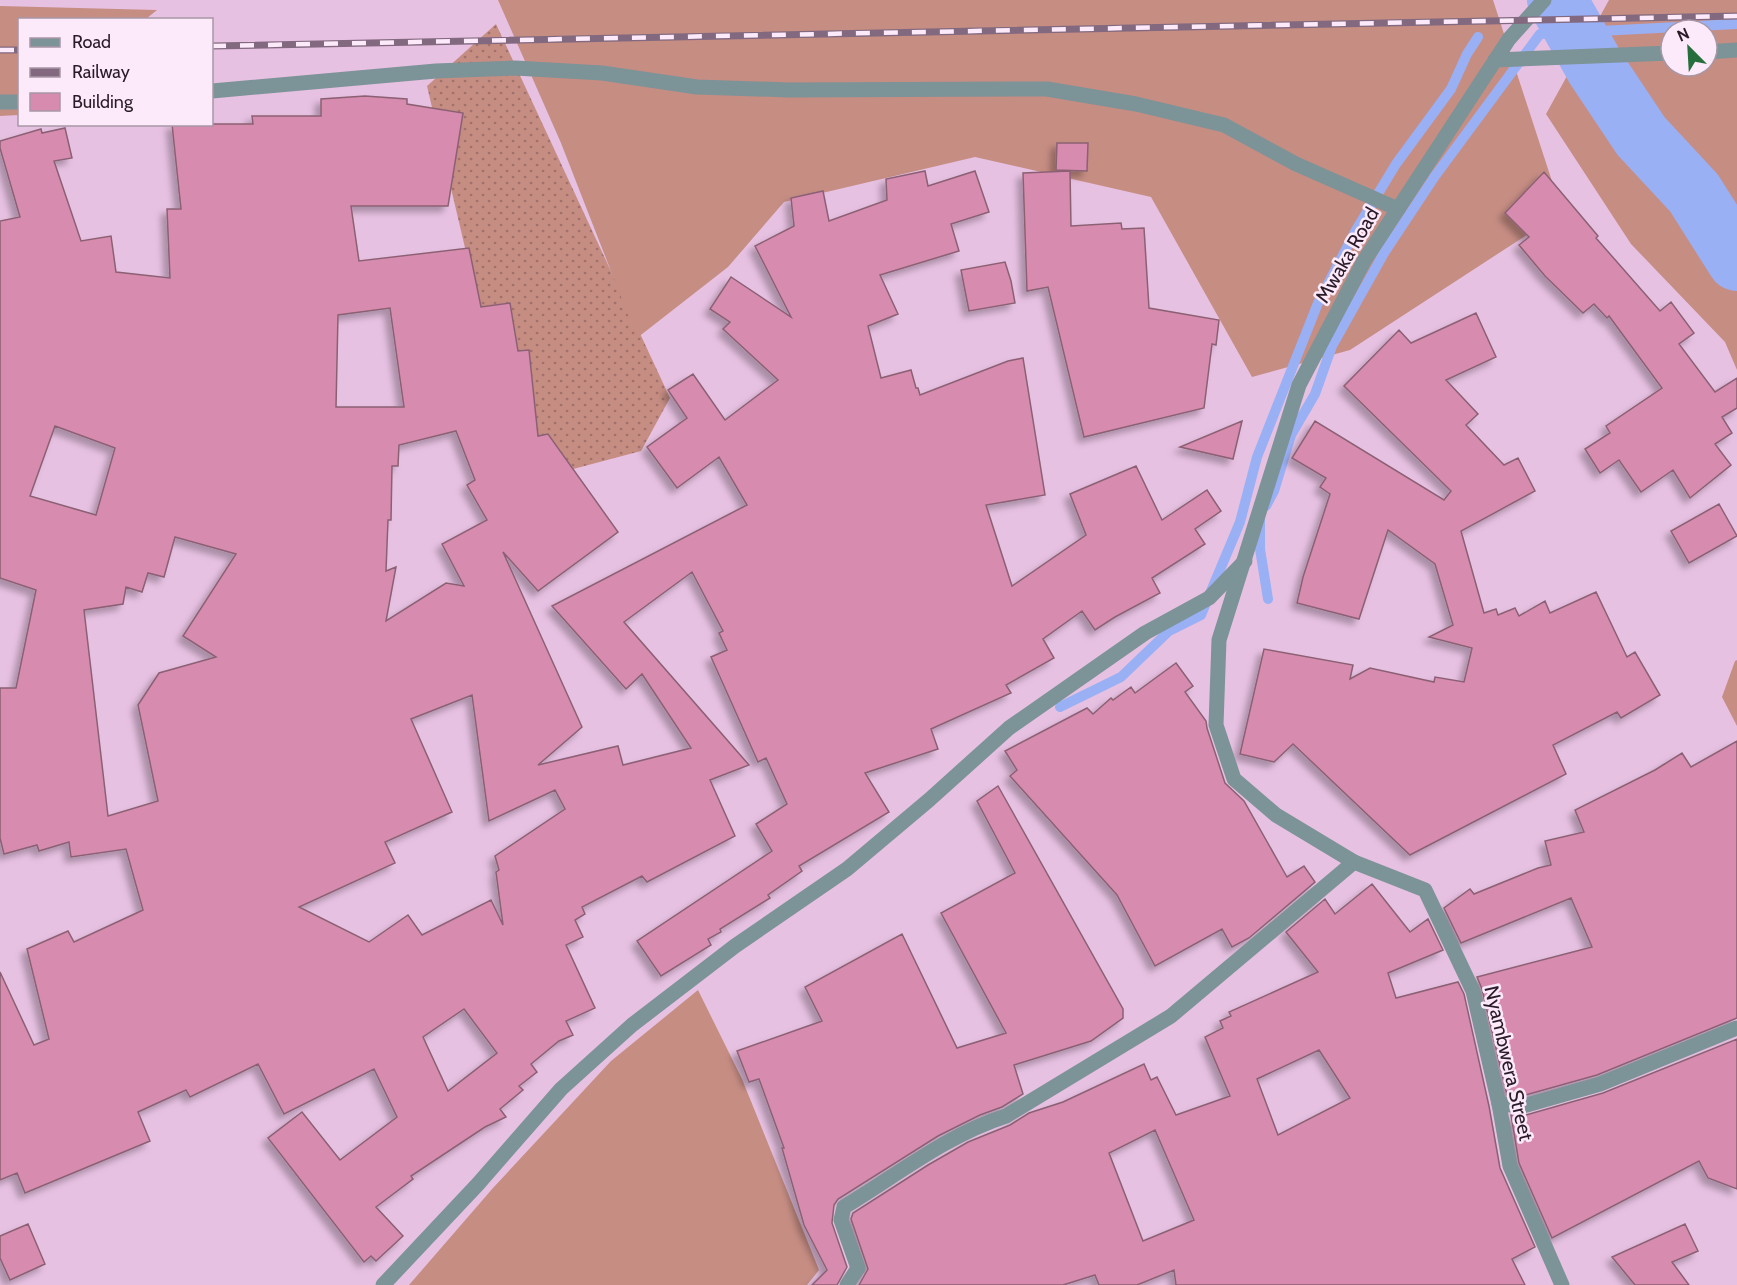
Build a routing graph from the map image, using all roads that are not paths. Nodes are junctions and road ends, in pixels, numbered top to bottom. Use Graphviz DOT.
graph roads {
  1 [pos="1544,0"];
  2 [pos="1737,50"];
  3 [pos="1719,51"];
  4 [pos="1659,53"];
  5 [pos="1495,60"];
  6 [pos="213,91"];
  7 [pos="0,102"];
  8 [pos="18,102"];
  9 [pos="1398,209"];
  10 [pos="1245,561"];
  11 [pos="1354,862"];
  12 [pos="1737,1028"];
  13 [pos="1499,1104"];
  14 [pos="383,1285"];
  15 [pos="847,1285"];
  16 [pos="1562,1285"];
  1 -- 5 [label="street, Mwaka Road"];
  2 -- 3 [label="street"];
  4 -- 5 [label="street"];
  5 -- 9 [label="street, Mwaka Road"];
  6 -- 9 [label="street"];
  7 -- 8 [label="street"];
  9 -- 10 [label="street, Mwaka Road"];
  10 -- 11 [label="street, Mwaka Road"];
  10 -- 14 [label="street"];
  11 -- 13 [label="street, Nyambwera Street"];
  11 -- 15 [label="street"];
  12 -- 13 [label="street"];
  13 -- 16 [label="street, Nyambwera Street"];
}
